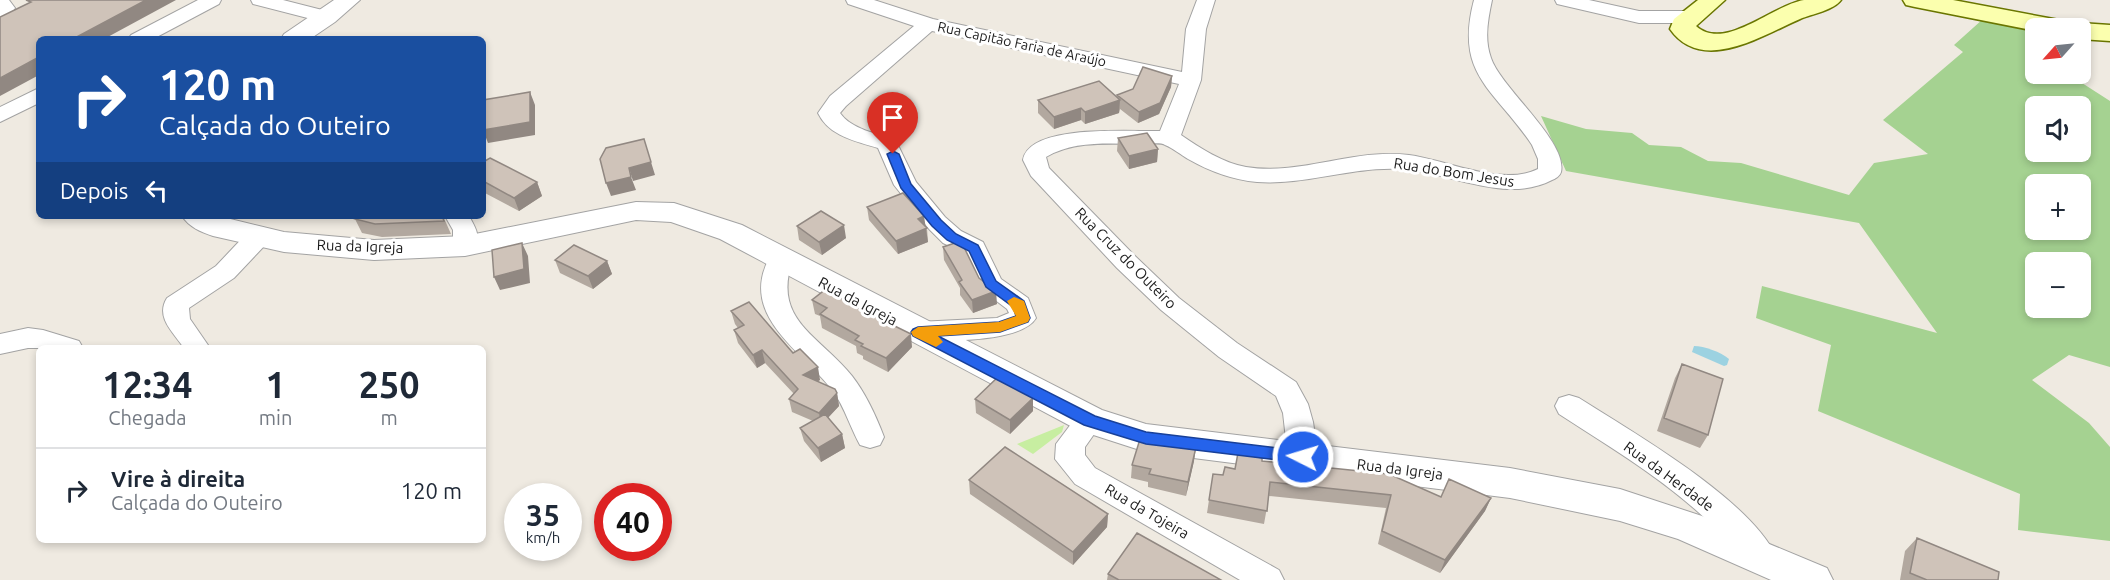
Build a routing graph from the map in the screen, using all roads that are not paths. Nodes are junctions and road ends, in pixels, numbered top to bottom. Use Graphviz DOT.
graph roads {
  1 [pos="212,0"];
  2 [pos="260,0"];
  3 [pos="348,0"];
  4 [pos="855,0"];
  5 [pos="1206,0"];
  6 [pos="1483,0"];
  7 [pos="1564,0"];
  8 [pos="1713,0"];
  9 [pos="1829,0"];
  10 [pos="1915,0"];
  11 [pos="0,1"];
  12 [pos="0,17"];
  13 [pos="327,17"];
  14 [pos="1690,17"];
  15 [pos="2025,21"];
  16 [pos="928,24"];
  17 [pos="2091,32"];
  18 [pos="2110,33"];
  19 [pos="144,36"];
  20 [pos="298,36"];
  21 [pos="1191,80"];
  22 [pos="36,96"];
  23 [pos="0,116"];
  24 [pos="1169,137"];
  25 [pos="202,219"];
  26 [pos="461,231"];
  27 [pos="259,236"];
  28 [pos="781,259"];
  29 [pos="918,332"];
  30 [pos="0,344"];
  31 [pos="60,345"];
  32 [pos="194,345"];
  33 [pos="1569,406"];
  34 [pos="1089,420"];
  35 [pos="870,437"];
  36 [pos="1303,457"];
  37 [pos="1760,556"];
  38 [pos="1268,580"];
  39 [pos="1812,580"];
  1 -- 19 [label="street"];
  2 -- 13 [label="street"];
  3 -- 13 [label="street"];
  4 -- 16 [label="street, Rua Capitão Faria de Araújo"];
  5 -- 21 [label="street"];
  6 -- 24 [label="street, Rua do Bom Jesus"];
  7 -- 14 [label="street"];
  8 -- 14 [label="main road"];
  9 -- 14 [label="main road"];
  10 -- 15 [label="main road"];
  11 -- 12 [label="street"];
  13 -- 20 [label="street"];
  16 -- 21 [label="street, Rua Capitão Faria de Araújo"];
  16 -- 29 [label="street"];
  17 -- 18 [label="main road"];
  21 -- 24 [label="street"];
  22 -- 23 [label="street"];
  24 -- 36 [label="street, Rua Cruz do Outeiro"];
  25 -- 27 [label="street, Rua da Igreja"];
  26 -- 27 [label="street, Rua da Igreja"];
  26 -- 28 [label="street, Rua da Igreja"];
  27 -- 32 [label="street"];
  28 -- 29 [label="street, Rua da Igreja"];
  28 -- 35 [label="street"];
  29 -- 34 [label="street, Rua da Igreja"];
  30 -- 31 [label="street"];
  33 -- 37 [label="street, Rua da Herdade"];
  34 -- 36 [label="street, Rua da Igreja"];
  34 -- 38 [label="street, Rua da Tojeira"];
  36 -- 37 [label="street, Rua da Igreja"];
  37 -- 39 [label="street, Rua da Igreja"];
}
